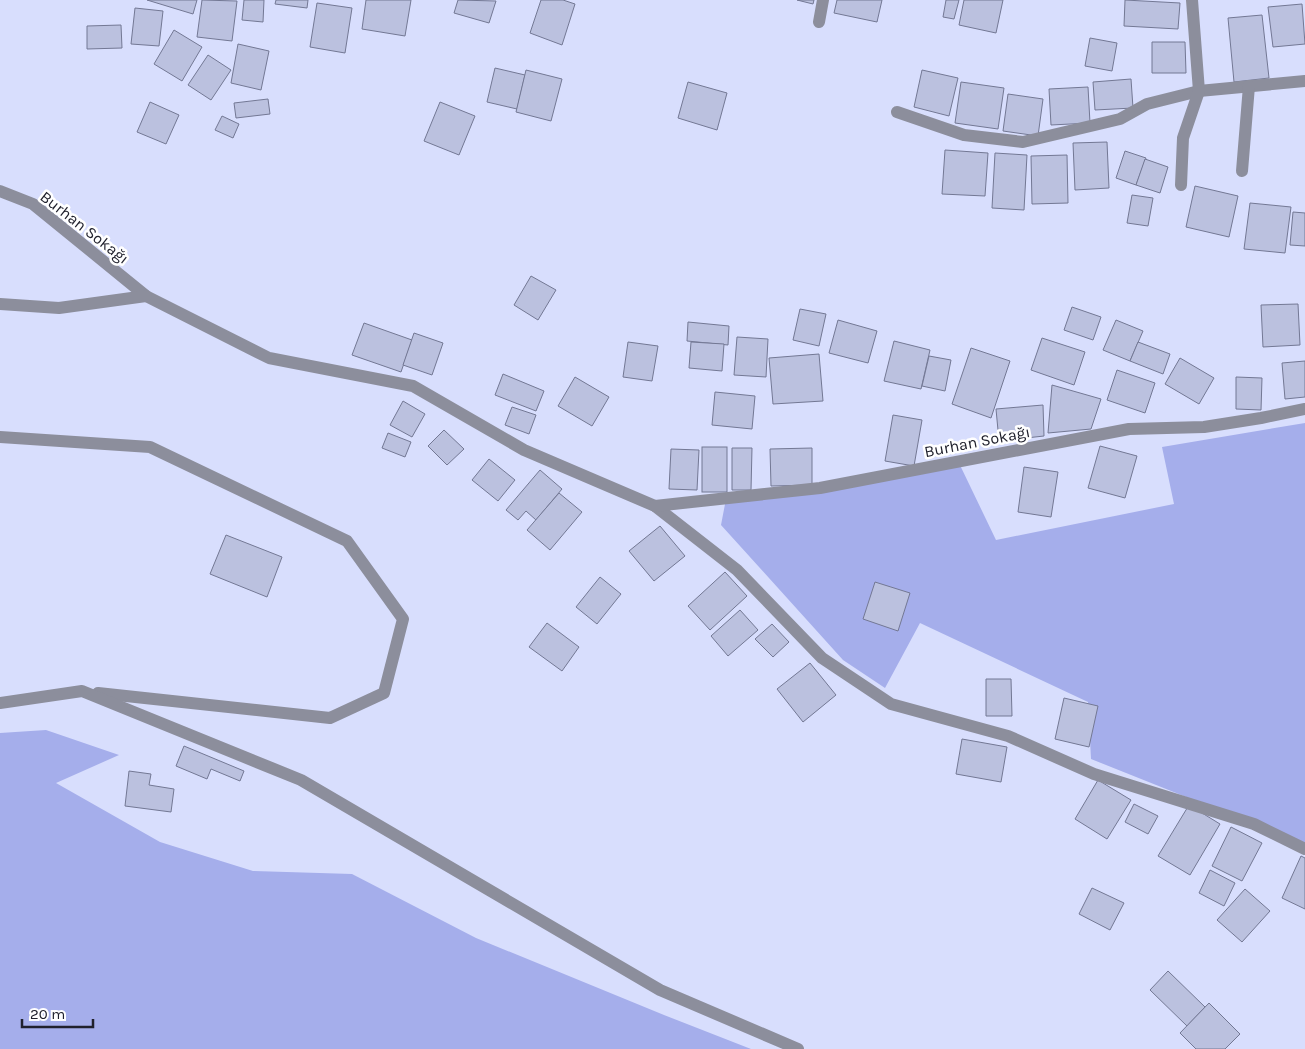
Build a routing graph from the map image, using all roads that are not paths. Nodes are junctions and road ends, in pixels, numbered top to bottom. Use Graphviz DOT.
graph roads {
  1 [pos="823,0"];
  2 [pos="1192,0"];
  3 [pos="819,22"];
  4 [pos="1305,81"];
  5 [pos="1249,86"];
  6 [pos="1198,91"];
  7 [pos="897,112"];
  8 [pos="1242,171"];
  9 [pos="1181,185"];
  10 [pos="0,191"];
  11 [pos="146,296"];
  12 [pos="0,304"];
  13 [pos="1305,409"];
  14 [pos="0,437"];
  15 [pos="655,506"];
  16 [pos="82,691"];
  17 [pos="0,703"];
  18 [pos="1305,849"];
  19 [pos="798,1049"];
  1 -- 3 [label="street"];
  2 -- 6 [label="street"];
  4 -- 5 [label="street"];
  5 -- 6 [label="street"];
  5 -- 8 [label="street"];
  6 -- 7 [label="street"];
  6 -- 9 [label="street"];
  10 -- 11 [label="street, Burhan Sokağı"];
  11 -- 12 [label="street"];
  11 -- 15 [label="street, Burhan Sokağı"];
  13 -- 15 [label="street, Burhan Sokağı"];
  14 -- 16 [label="street"];
  15 -- 18 [label="street"];
  16 -- 17 [label="street"];
  16 -- 19 [label="street"];
}
